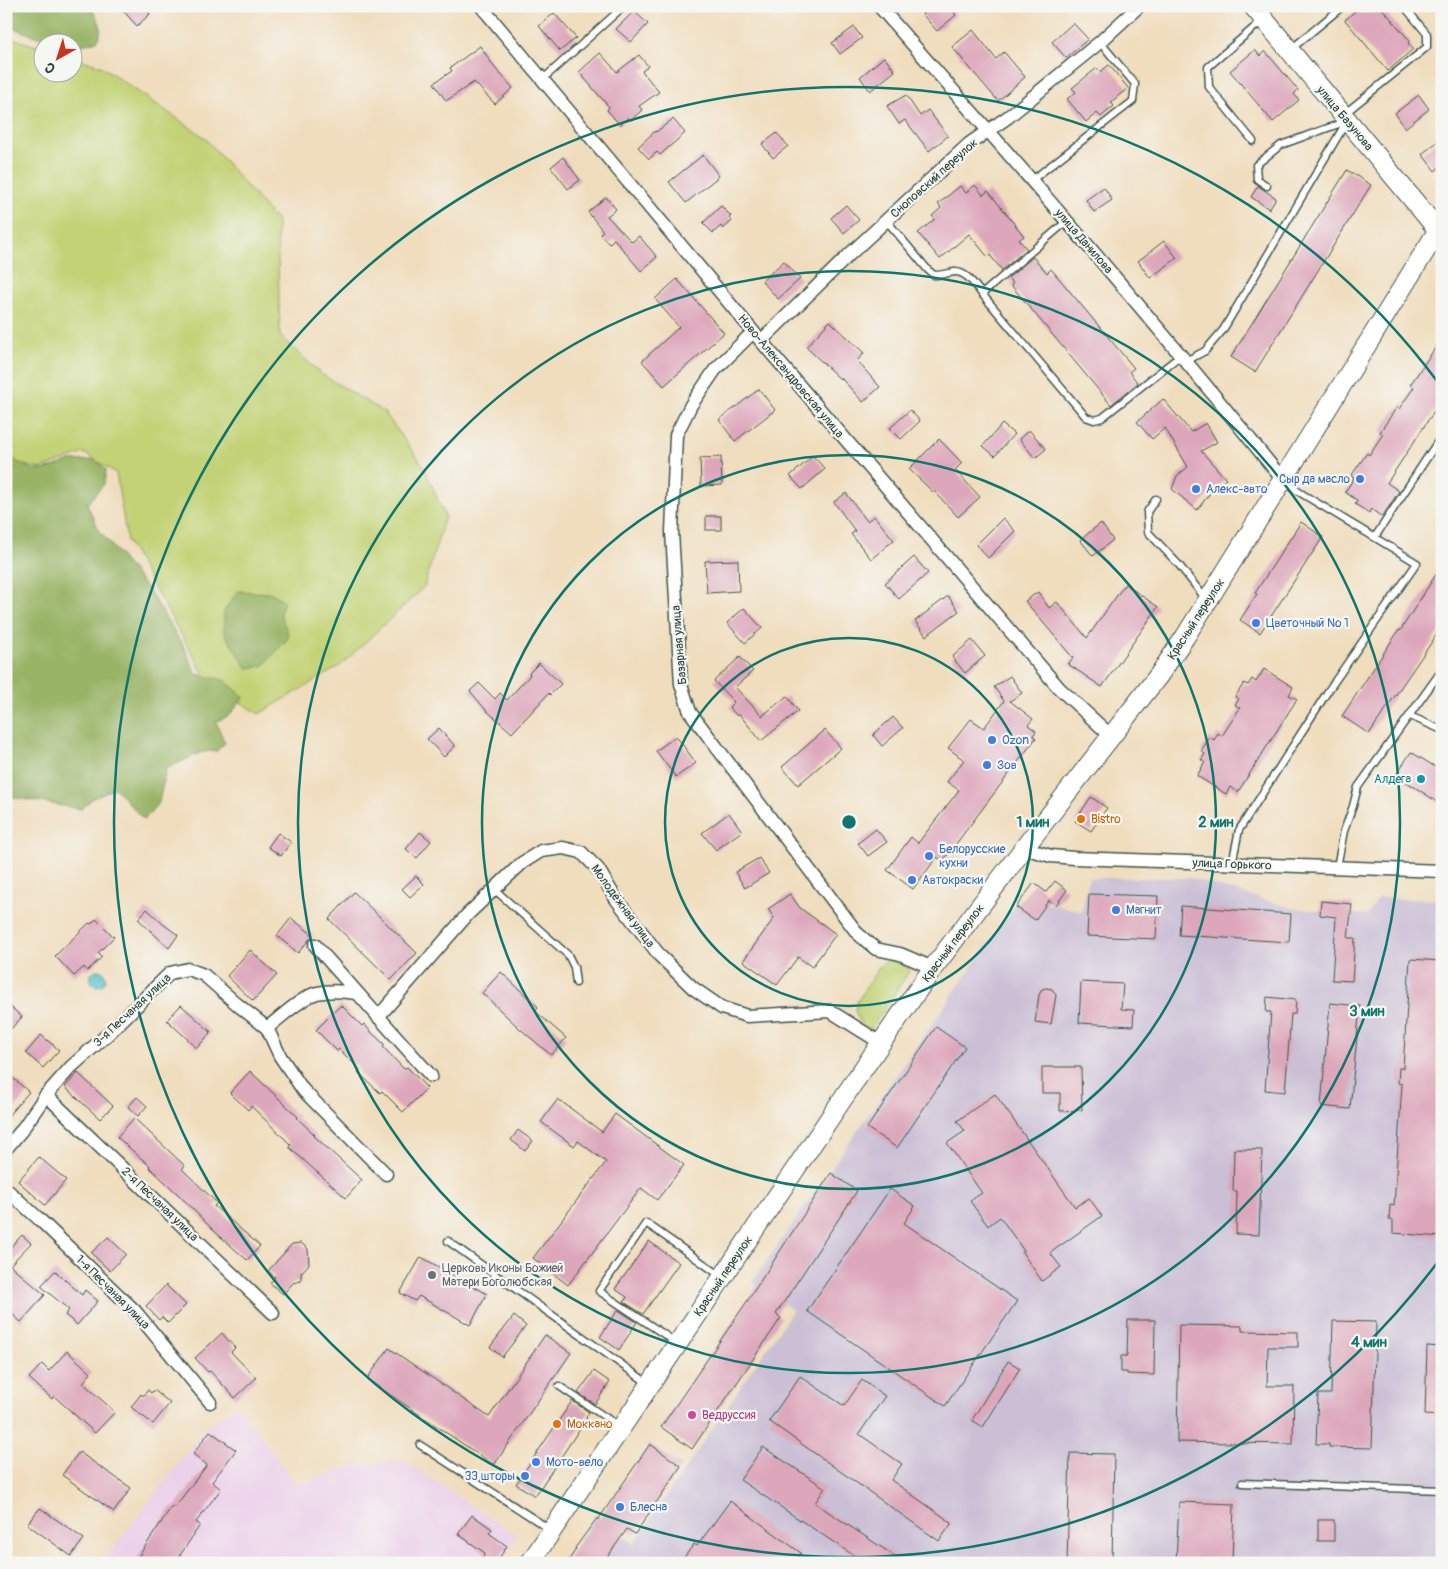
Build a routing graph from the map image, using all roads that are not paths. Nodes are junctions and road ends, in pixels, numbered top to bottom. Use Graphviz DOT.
graph roads {
  1 [pos="481,6"];
  2 [pos="624,6"];
  3 [pos="880,6"];
  4 [pos="1139,6"];
  5 [pos="1342,6"];
  6 [pos="1404,6"];
  7 [pos="1258,13"];
  8 [pos="1100,42"];
  9 [pos="1289,50"];
  10 [pos="542,80"];
  11 [pos="1345,118"];
  12 [pos="988,130"];
  13 [pos="1253,141"];
  14 [pos="1032,180"];
  15 [pos="1267,186"];
  16 [pos="886,220"];
  17 [pos="1067,221"];
  18 [pos="1440,229"];
  19 [pos="982,294"];
  20 [pos="757,336"];
  21 [pos="1184,358"];
  22 [pos="1442,435"];
  23 [pos="1283,480"];
  24 [pos="1156,499"];
  25 [pos="1375,537"];
  26 [pos="1208,601"];
  27 [pos="1442,670"];
  28 [pos="1410,716"];
  29 [pos="1442,730"];
  30 [pos="1111,736"];
  31 [pos="1024,848"];
  32 [pos="1232,864"];
  33 [pos="1337,867"];
  34 [pos="1442,871"];
  35 [pos="494,889"];
  36 [pos="314,945"];
  37 [pos="933,968"];
  38 [pos="576,983"];
  39 [pos="356,993"];
  40 [pos="378,1017"];
  41 [pos="268,1028"];
  42 [pos="881,1043"];
  43 [pos="431,1076"];
  44 [pos="46,1095"];
  45 [pos="6,1149"];
  46 [pos="386,1174"];
  47 [pos="6,1189"];
  48 [pos="448,1241"];
  49 [pos="722,1278"];
  50 [pos="273,1313"];
  51 [pos="678,1344"];
  52 [pos="650,1384"];
  53 [pos="559,1386"];
  54 [pos="210,1402"];
  55 [pos="621,1428"];
  56 [pos="420,1445"];
  57 [pos="1242,1483"];
  58 [pos="1442,1490"];
  59 [pos="552,1531"];
  60 [pos="530,1563"];
  1 -- 10 [label="street, Ново-Александровская улица"];
  2 -- 10 [label="lane"];
  3 -- 12 [label="street, улица Данилова"];
  4 -- 8 [label="street, Сноповский переулок"];
  5 -- 9 [label="lane"];
  6 -- 11 [label="lane"];
  7 -- 9 [label="main road, улица Базунова"];
  7 -- 13 [label="lane"];
  8 -- 12 [label="street, Сноповский переулок"];
  8 -- 14 [label="lane"];
  9 -- 11 [label="main road, улица Базунова"];
  10 -- 20 [label="street, Ново-Александровская улица"];
  11 -- 15 [label="lane"];
  11 -- 18 [label="main road, улица Базунова"];
  11 -- 21 [label="lane"];
  12 -- 14 [label="street, улица Данилова"];
  12 -- 16 [label="street, Сноповский переулок"];
  14 -- 17 [label="street, улица Данилова"];
  16 -- 19 [label="lane"];
  16 -- 20 [label="street, Сноповский переулок"];
  17 -- 19 [label="lane"];
  17 -- 21 [label="street, улица Данилова"];
  18 -- 23 [label="main road, Красный переулок"];
  19 -- 21 [label="lane"];
  20 -- 30 [label="street, Ново-Александровская улица"];
  20 -- 37 [label="street, Базарная улица"];
  21 -- 23 [label="street, улица Данилова"];
  22 -- 25 [label="lane"];
  23 -- 25 [label="lane"];
  23 -- 26 [label="main road, Красный переулок"];
  24 -- 26 [label="lane"];
  25 -- 32 [label="lane"];
  26 -- 30 [label="main road, Красный переулок"];
  27 -- 28 [label="lane"];
  28 -- 29 [label="lane"];
  28 -- 33 [label="lane"];
  30 -- 31 [label="main road, Красный переулок"];
  31 -- 32 [label="street, улица Горького"];
  31 -- 37 [label="main road, Красный переулок"];
  32 -- 33 [label="street, улица Горького"];
  33 -- 34 [label="street, улица Горького"];
  35 -- 38 [label="lane"];
  35 -- 40 [label="street, Молодёжная улица"];
  35 -- 42 [label="street, Молодёжная улица"];
  36 -- 39 [label="street"];
  37 -- 42 [label="main road, Красный переулок"];
  39 -- 40 [label="street"];
  39 -- 41 [label="street"];
  40 -- 43 [label="street"];
  41 -- 44 [label="street, 3-я Песчаная улица"];
  41 -- 46 [label="street, 3-я Песчаная улица"];
  42 -- 49 [label="main road, Красный переулок"];
  44 -- 45 [label="street, 3-я Песчаная улица"];
  44 -- 50 [label="street, 2-я Песчаная улица"];
  47 -- 54 [label="street, 1-я Песчаная улица"];
  48 -- 52 [label="lane"];
  49 -- 51 [label="main road, Красный переулок"];
  49 -- 51 [label="lane"];
  51 -- 52 [label="main road, Красный переулок"];
  52 -- 55 [label="main road, Красный переулок"];
  53 -- 55 [label="lane"];
  55 -- 59 [label="main road, Красный переулок"];
  56 -- 59 [label="lane"];
  57 -- 58 [label="lane"];
  59 -- 60 [label="main road, Красный переулок"];
}
